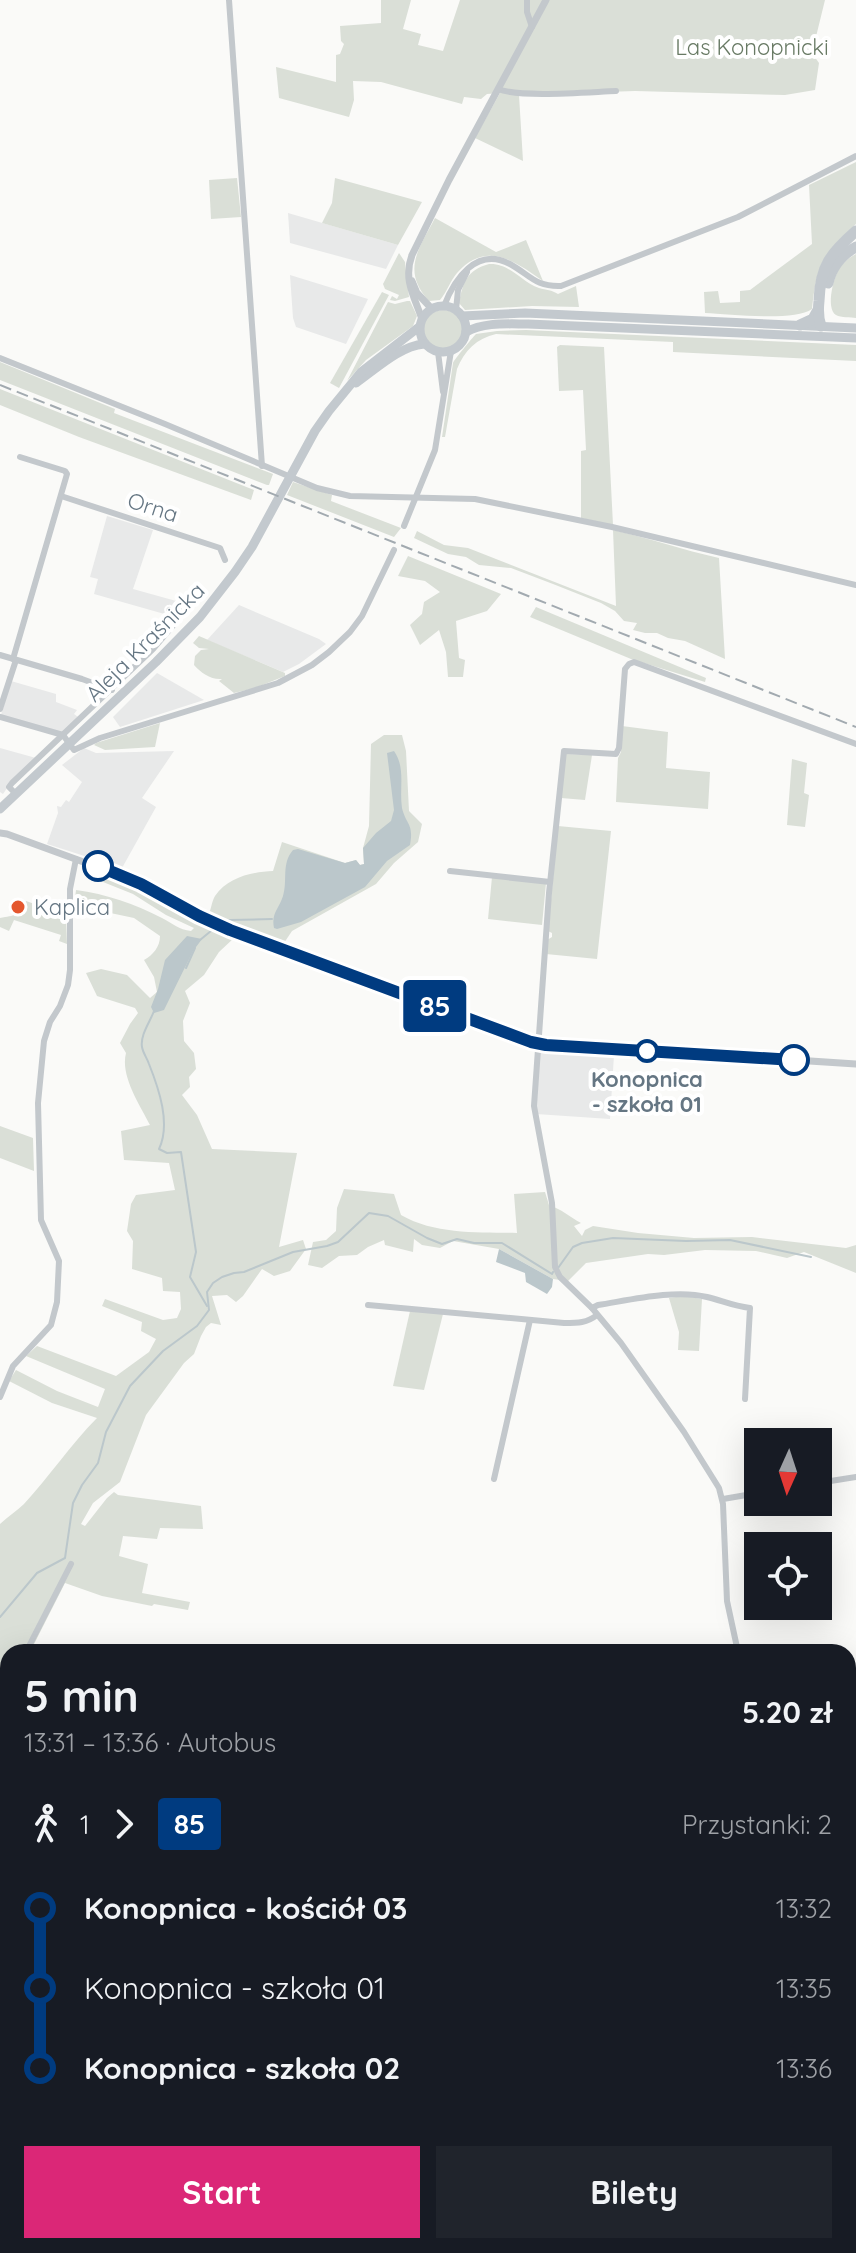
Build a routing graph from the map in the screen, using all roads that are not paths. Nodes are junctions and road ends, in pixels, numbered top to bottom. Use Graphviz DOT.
graph roads {
  1 [pos="229,0"];
  2 [pos="527,0"];
  3 [pos="546,0"];
  4 [pos="532,27"];
  5 [pos="498,89"];
  6 [pos="616,91"];
  7 [pos="856,156"];
  8 [pos="856,231"];
  9 [pos="856,247"];
  10 [pos="412,255"];
  11 [pos="470,267"];
  12 [pos="444,306"];
  13 [pos="432,309"];
  14 [pos="819,309"];
  15 [pos="459,313"];
  16 [pos="421,323"];
  17 [pos="800,325"];
  18 [pos="856,328"];
  19 [pos="466,332"];
  20 [pos="821,332"];
  21 [pos="856,338"];
  22 [pos="424,344"];
  23 [pos="451,351"];
  24 [pos="438,352"];
  25 [pos="0,358"];
  26 [pos="347,390"];
  27 [pos="444,398"];
  28 [pos="20,457"];
  29 [pos="262,466"];
  30 [pos="62,492"];
  31 [pos="417,497"];
  32 [pos="404,526"];
  33 [pos="394,550"];
  34 [pos="225,560"];
  35 [pos="856,585"];
  36 [pos="193,602"];
  37 [pos="0,655"];
  38 [pos="15,660"];
  39 [pos="114,694"];
  40 [pos="0,709"];
  41 [pos="0,717"];
  42 [pos="66,739"];
  43 [pos="856,744"];
  44 [pos="0,809"];
  45 [pos="0,825"];
  46 [pos="4,833"];
  47 [pos="76,858"];
  48 [pos="450,871"];
  49 [pos="550,882"];
  50 [pos="538,1043"];
  51 [pos="856,1064"];
  52 [pos="368,1305"];
  53 [pos="595,1312"];
  54 [pos="530,1320"];
  55 [pos="0,1397"];
  56 [pos="745,1399"];
  57 [pos="856,1477"];
  58 [pos="494,1479"];
  59 [pos="832,1481"];
  60 [pos="744,1495"];
  61 [pos="723,1499"];
  62 [pos="71,1564"];
  63 [pos="30,1644"];
  64 [pos="736,1644"];
  1 -- 29 [label="street"];
  2 -- 4 [label="street"];
  3 -- 4 [label="street"];
  4 -- 5 [label="street"];
  5 -- 6 [label="street"];
  5 -- 10 [label="street"];
  7 -- 11 [label="street"];
  8 -- 14 [label="highway"];
  9 -- 20 [label="highway"];
  10 -- 13 [label="street"];
  10 -- 16 [label="street"];
  11 -- 12 [label="street"];
  11 -- 15 [label="street"];
  12 -- 13 [label="main road"];
  12 -- 15 [label="main road"];
  13 -- 16 [label="main road"];
  14 -- 17 [label="highway"];
  14 -- 20 [label="highway"];
  15 -- 17 [label="main road"];
  15 -- 19 [label="main road"];
  16 -- 22 [label="main road"];
  16 -- 26 [label="main road"];
  17 -- 20 [label="main road"];
  18 -- 20 [label="main road"];
  19 -- 20 [label="main road"];
  19 -- 23 [label="main road"];
  20 -- 21 [label="main road"];
  22 -- 24 [label="main road"];
  22 -- 26 [label="main road"];
  23 -- 24 [label="main road"];
  23 -- 27 [label="street"];
  24 -- 27 [label="street"];
  25 -- 29 [label="street"];
  26 -- 39 [label="main road, Aleja Kraśnicka"];
  27 -- 31 [label="street"];
  28 -- 30 [label="street"];
  29 -- 31 [label="street"];
  30 -- 34 [label="street, Orna"];
  30 -- 38 [label="street"];
  31 -- 32 [label="street"];
  31 -- 35 [label="street"];
  33 -- 42 [label="street"];
  36 -- 39 [label="street"];
  37 -- 38 [label="street"];
  38 -- 39 [label="street"];
  38 -- 40 [label="street"];
  39 -- 42 [label="street, Aleja Kraśnicka"];
  39 -- 42 [label="main road, Aleja Kraśnicka"];
  41 -- 42 [label="street"];
  42 -- 44 [label="main road, Aleja Kraśnicka"];
  43 -- 49 [label="street"];
  45 -- 46 [label="street"];
  46 -- 47 [label="street"];
  47 -- 50 [label="street"];
  47 -- 55 [label="street"];
  48 -- 49 [label="street"];
  49 -- 50 [label="street"];
  50 -- 51 [label="street"];
  50 -- 53 [label="street"];
  52 -- 54 [label="street"];
  53 -- 54 [label="street"];
  53 -- 56 [label="street"];
  53 -- 61 [label="street"];
  54 -- 58 [label="street"];
  57 -- 59 [label="street"];
  60 -- 61 [label="street"];
  61 -- 64 [label="street"];
  62 -- 63 [label="street"];
}
